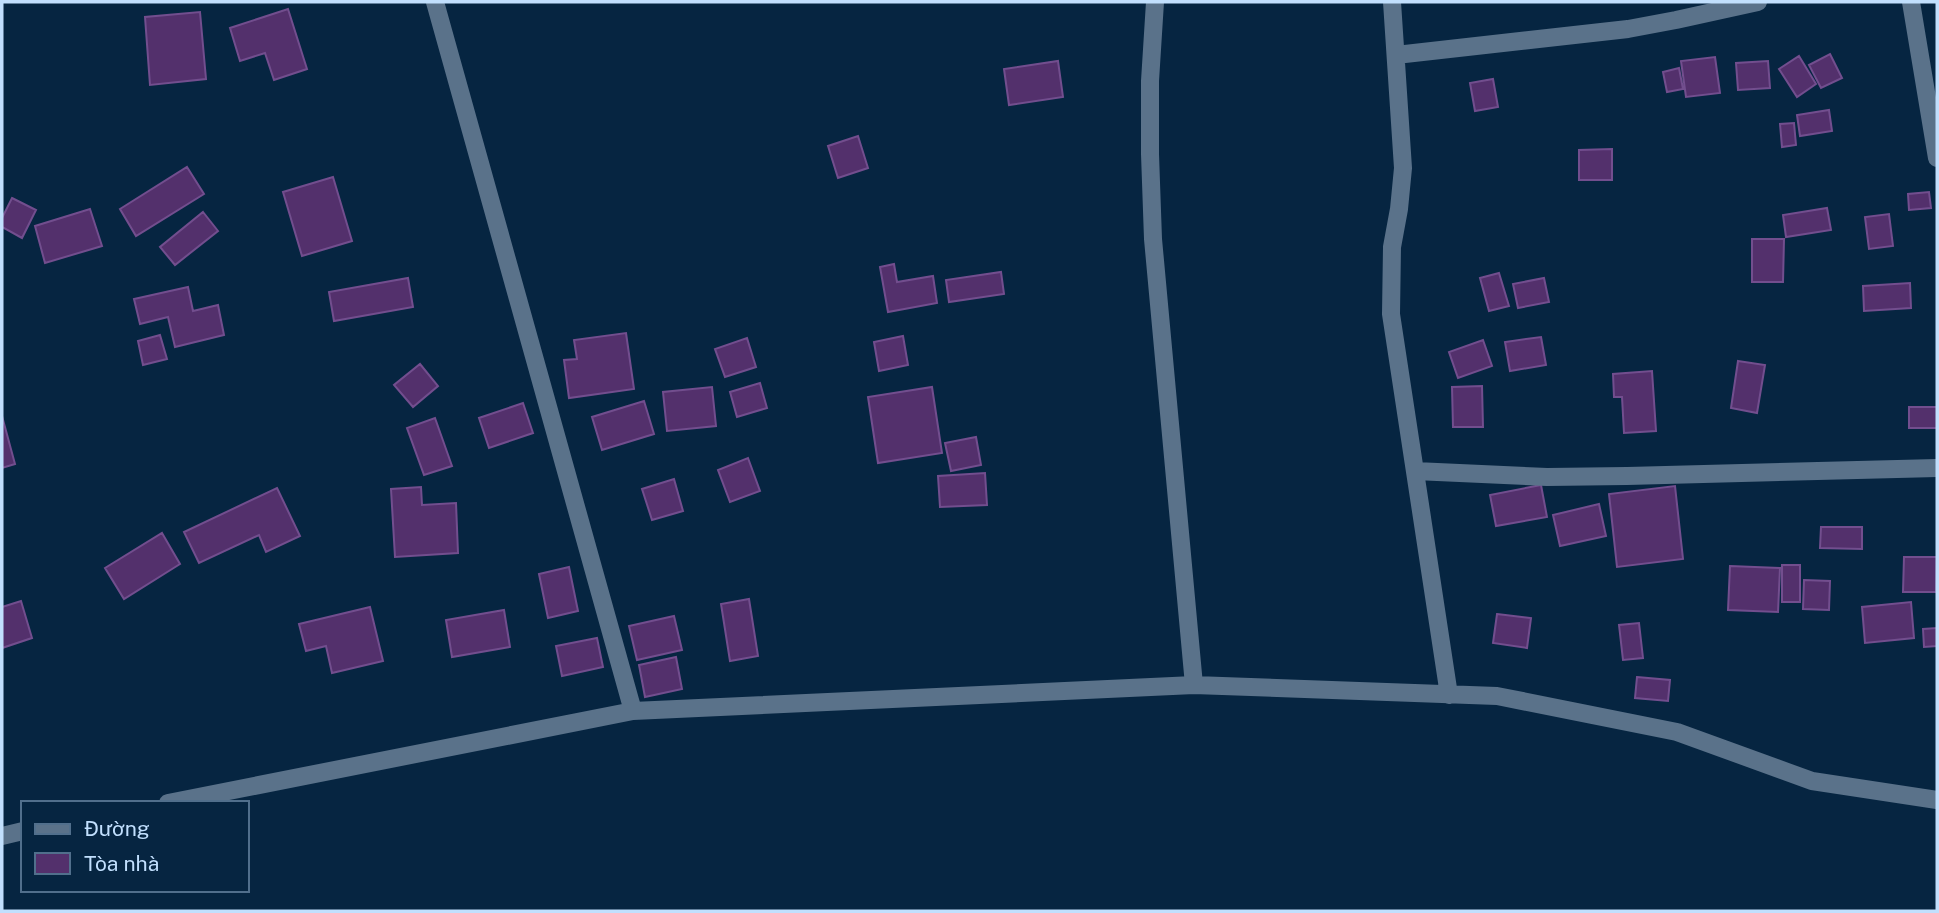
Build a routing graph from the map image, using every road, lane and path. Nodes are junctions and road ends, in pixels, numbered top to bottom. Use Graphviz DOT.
graph roads {
  1 [pos="435,2"];
  2 [pos="1155,2"];
  3 [pos="1392,2"];
  4 [pos="1758,2"];
  5 [pos="1912,2"];
  6 [pos="1396,55"];
  7 [pos="1937,158"];
  8 [pos="1937,468"];
  9 [pos="1415,471"];
  10 [pos="1194,685"];
  11 [pos="1449,695"];
  12 [pos="634,711"];
  13 [pos="1937,800"];
  14 [pos="178,801"];
  15 [pos="21,831"];
  16 [pos="2,836"];
  1 -- 12 [label="street"];
  2 -- 10 [label="street"];
  3 -- 6 [label="street"];
  4 -- 6 [label="street"];
  5 -- 7 [label="street"];
  6 -- 9 [label="street"];
  8 -- 9 [label="street"];
  9 -- 11 [label="street"];
  10 -- 11 [label="street"];
  10 -- 12 [label="street"];
  11 -- 13 [label="street"];
  12 -- 14 [label="street"];
  15 -- 16 [label="street"];
}
